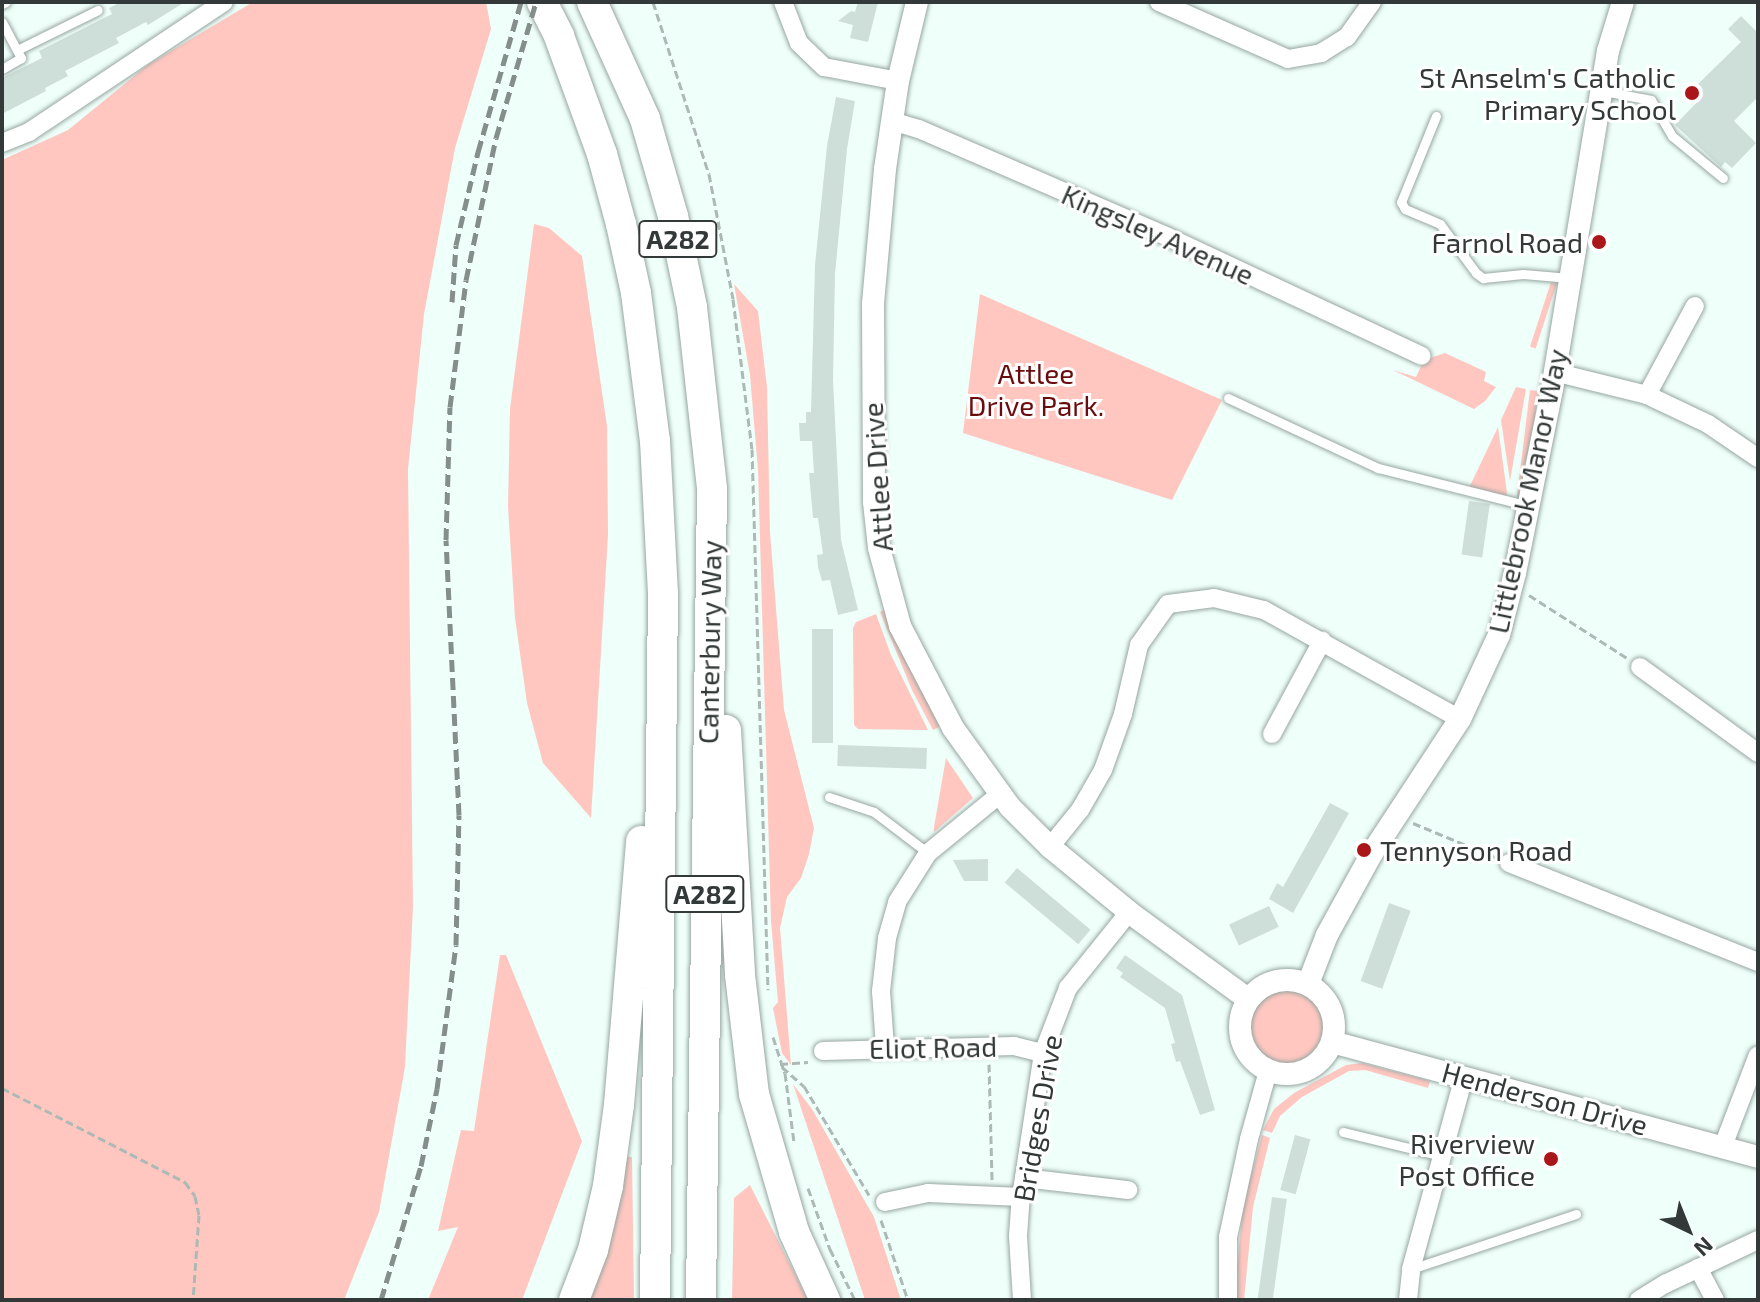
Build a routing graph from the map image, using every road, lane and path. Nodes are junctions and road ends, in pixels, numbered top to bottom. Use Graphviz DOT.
graph roads {
  1 [pos="224,2"];
  2 [pos="542,2"];
  3 [pos="592,2"];
  4 [pos="653,2"];
  5 [pos="783,2"];
  6 [pos="917,2"];
  7 [pos="1159,2"];
  8 [pos="1372,2"];
  9 [pos="1623,2"];
  10 [pos="98,10"];
  11 [pos="2,22"];
  12 [pos="17,50"];
  13 [pos="2,69"];
  14 [pos="898,81"];
  15 [pos="1600,90"];
  16 [pos="1436,116"];
  17 [pos="892,121"];
  18 [pos="2,143"];
  19 [pos="1723,178"];
  20 [pos="1570,278"];
  21 [pos="1695,306"];
  22 [pos="1422,356"];
  23 [pos="1554,372"];
  24 [pos="1647,395"];
  25 [pos="1228,398"];
  26 [pos="1758,458"];
  27 [pos="712,489"];
  28 [pos="1529,506"];
  29 [pos="1512,584"];
  30 [pos="663,594"];
  31 [pos="1322,641"];
  32 [pos="1640,667"];
  33 [pos="1460,719"];
  34 [pos="1272,734"];
  35 [pos="1758,753"];
  36 [pos="1000,794"];
  37 [pos="829,797"];
  38 [pos="1397,816"];
  39 [pos="1050,847"];
  40 [pos="928,853"];
  41 [pos="1509,863"];
  42 [pos="1129,912"];
  43 [pos="1758,962"];
  44 [pos="1308,984"];
  45 [pos="768,997"];
  46 [pos="1248,999"];
  47 [pos="771,1028"];
  48 [pos="1332,1042"];
  49 [pos="989,1046"];
  50 [pos="885,1047"];
  51 [pos="823,1051"];
  52 [pos="1043,1053"];
  53 [pos="1758,1055"];
  54 [pos="780,1064"];
  55 [pos="1268,1071"];
  56 [pos="1464,1076"];
  57 [pos="2,1088"];
  58 [pos="1343,1132"];
  59 [pos="794,1142"];
  60 [pos="1723,1146"];
  61 [pos="1442,1156"];
  62 [pos="1758,1157"];
  63 [pos="1024,1178"];
  64 [pos="806,1183"];
  65 [pos="1128,1190"];
  66 [pos="993,1196"];
  67 [pos="1021,1197"];
  68 [pos="879,1207"];
  69 [pos="1576,1214"];
  70 [pos="1758,1240"];
  71 [pos="1698,1268"];
  72 [pos="1411,1269"];
  73 [pos="193,1300"];
  74 [pos="574,1300"];
  75 [pos="655,1300"];
  76 [pos="701,1300"];
  77 [pos="825,1300"];
  78 [pos="855,1300"];
  79 [pos="908,1300"];
  80 [pos="1022,1300"];
  81 [pos="1228,1300"];
  82 [pos="1408,1300"];
  83 [pos="1639,1300"];
  84 [pos="1715,1300"];
  1 -- 18 [label="street"];
  2 -- 30 [label="highway, Canterbury Way / A282"];
  3 -- 27 [label="highway, Canterbury Way / A282"];
  4 -- 45 [label="path"];
  5 -- 14 [label="street"];
  6 -- 14 [label="street, Attlee Drive"];
  7 -- 8 [label="street"];
  9 -- 15 [label="street, Littlebrook Manor Way"];
  10 -- 12 [label="lane"];
  11 -- 12 [label="lane"];
  12 -- 13 [label="lane"];
  14 -- 17 [label="street, Attlee Drive"];
  15 -- 19 [label="lane"];
  15 -- 20 [label="street, Littlebrook Manor Way"];
  16 -- 20 [label="lane"];
  17 -- 22 [label="street, Kingsley Avenue"];
  17 -- 36 [label="street, Attlee Drive"];
  20 -- 23 [label="street, Littlebrook Manor Way"];
  21 -- 24 [label="street"];
  23 -- 24 [label="street"];
  23 -- 28 [label="street, Littlebrook Manor Way"];
  24 -- 26 [label="street"];
  25 -- 28 [label="lane"];
  27 -- 76 [label="highway, Canterbury Way / A282"];
  27 -- 77 [label="highway, A282"];
  28 -- 29 [label="street, Littlebrook Manor Way"];
  29 -- 32 [label="path"];
  29 -- 33 [label="street, Littlebrook Manor Way"];
  30 -- 74 [label="highway, A282"];
  30 -- 75 [label="highway, Canterbury Way / A282"];
  31 -- 33 [label="street"];
  31 -- 34 [label="street"];
  31 -- 39 [label="street"];
  32 -- 35 [label="street"];
  33 -- 38 [label="street, Littlebrook Manor Way"];
  36 -- 39 [label="street, Attlee Drive"];
  36 -- 40 [label="street"];
  37 -- 40 [label="lane"];
  38 -- 41 [label="path"];
  38 -- 44 [label="street, Littlebrook Manor Way"];
  39 -- 42 [label="street, Attlee Drive"];
  40 -- 50 [label="street"];
  41 -- 43 [label="street"];
  42 -- 46 [label="street, Attlee Drive"];
  42 -- 52 [label="street, Bridges Drive"];
  44 -- 46 [label="street"];
  44 -- 48 [label="street"];
  46 -- 55 [label="street"];
  47 -- 54 [label="path"];
  48 -- 55 [label="street"];
  48 -- 56 [label="street, Henderson Drive"];
  49 -- 50 [label="street, Eliot Road"];
  49 -- 52 [label="street, Eliot Road"];
  49 -- 66 [label="path"];
  50 -- 51 [label="street, Eliot Road"];
  51 -- 54 [label="path"];
  52 -- 63 [label="street, Bridges Drive"];
  53 -- 60 [label="street"];
  54 -- 59 [label="path"];
  54 -- 68 [label="path"];
  55 -- 81 [label="street"];
  56 -- 60 [label="street, Henderson Drive"];
  56 -- 61 [label="street"];
  57 -- 73 [label="path"];
  58 -- 61 [label="lane"];
  60 -- 62 [label="street, Henderson Drive"];
  61 -- 72 [label="street"];
  63 -- 65 [label="street"];
  63 -- 67 [label="street, Bridges Drive"];
  64 -- 78 [label="path"];
  66 -- 67 [label="street"];
  66 -- 68 [label="street"];
  67 -- 80 [label="street, Bridges Drive"];
  68 -- 79 [label="path"];
  69 -- 72 [label="lane"];
  70 -- 71 [label="street"];
  71 -- 83 [label="street"];
  71 -- 84 [label="street"];
  72 -- 82 [label="street"];
}
